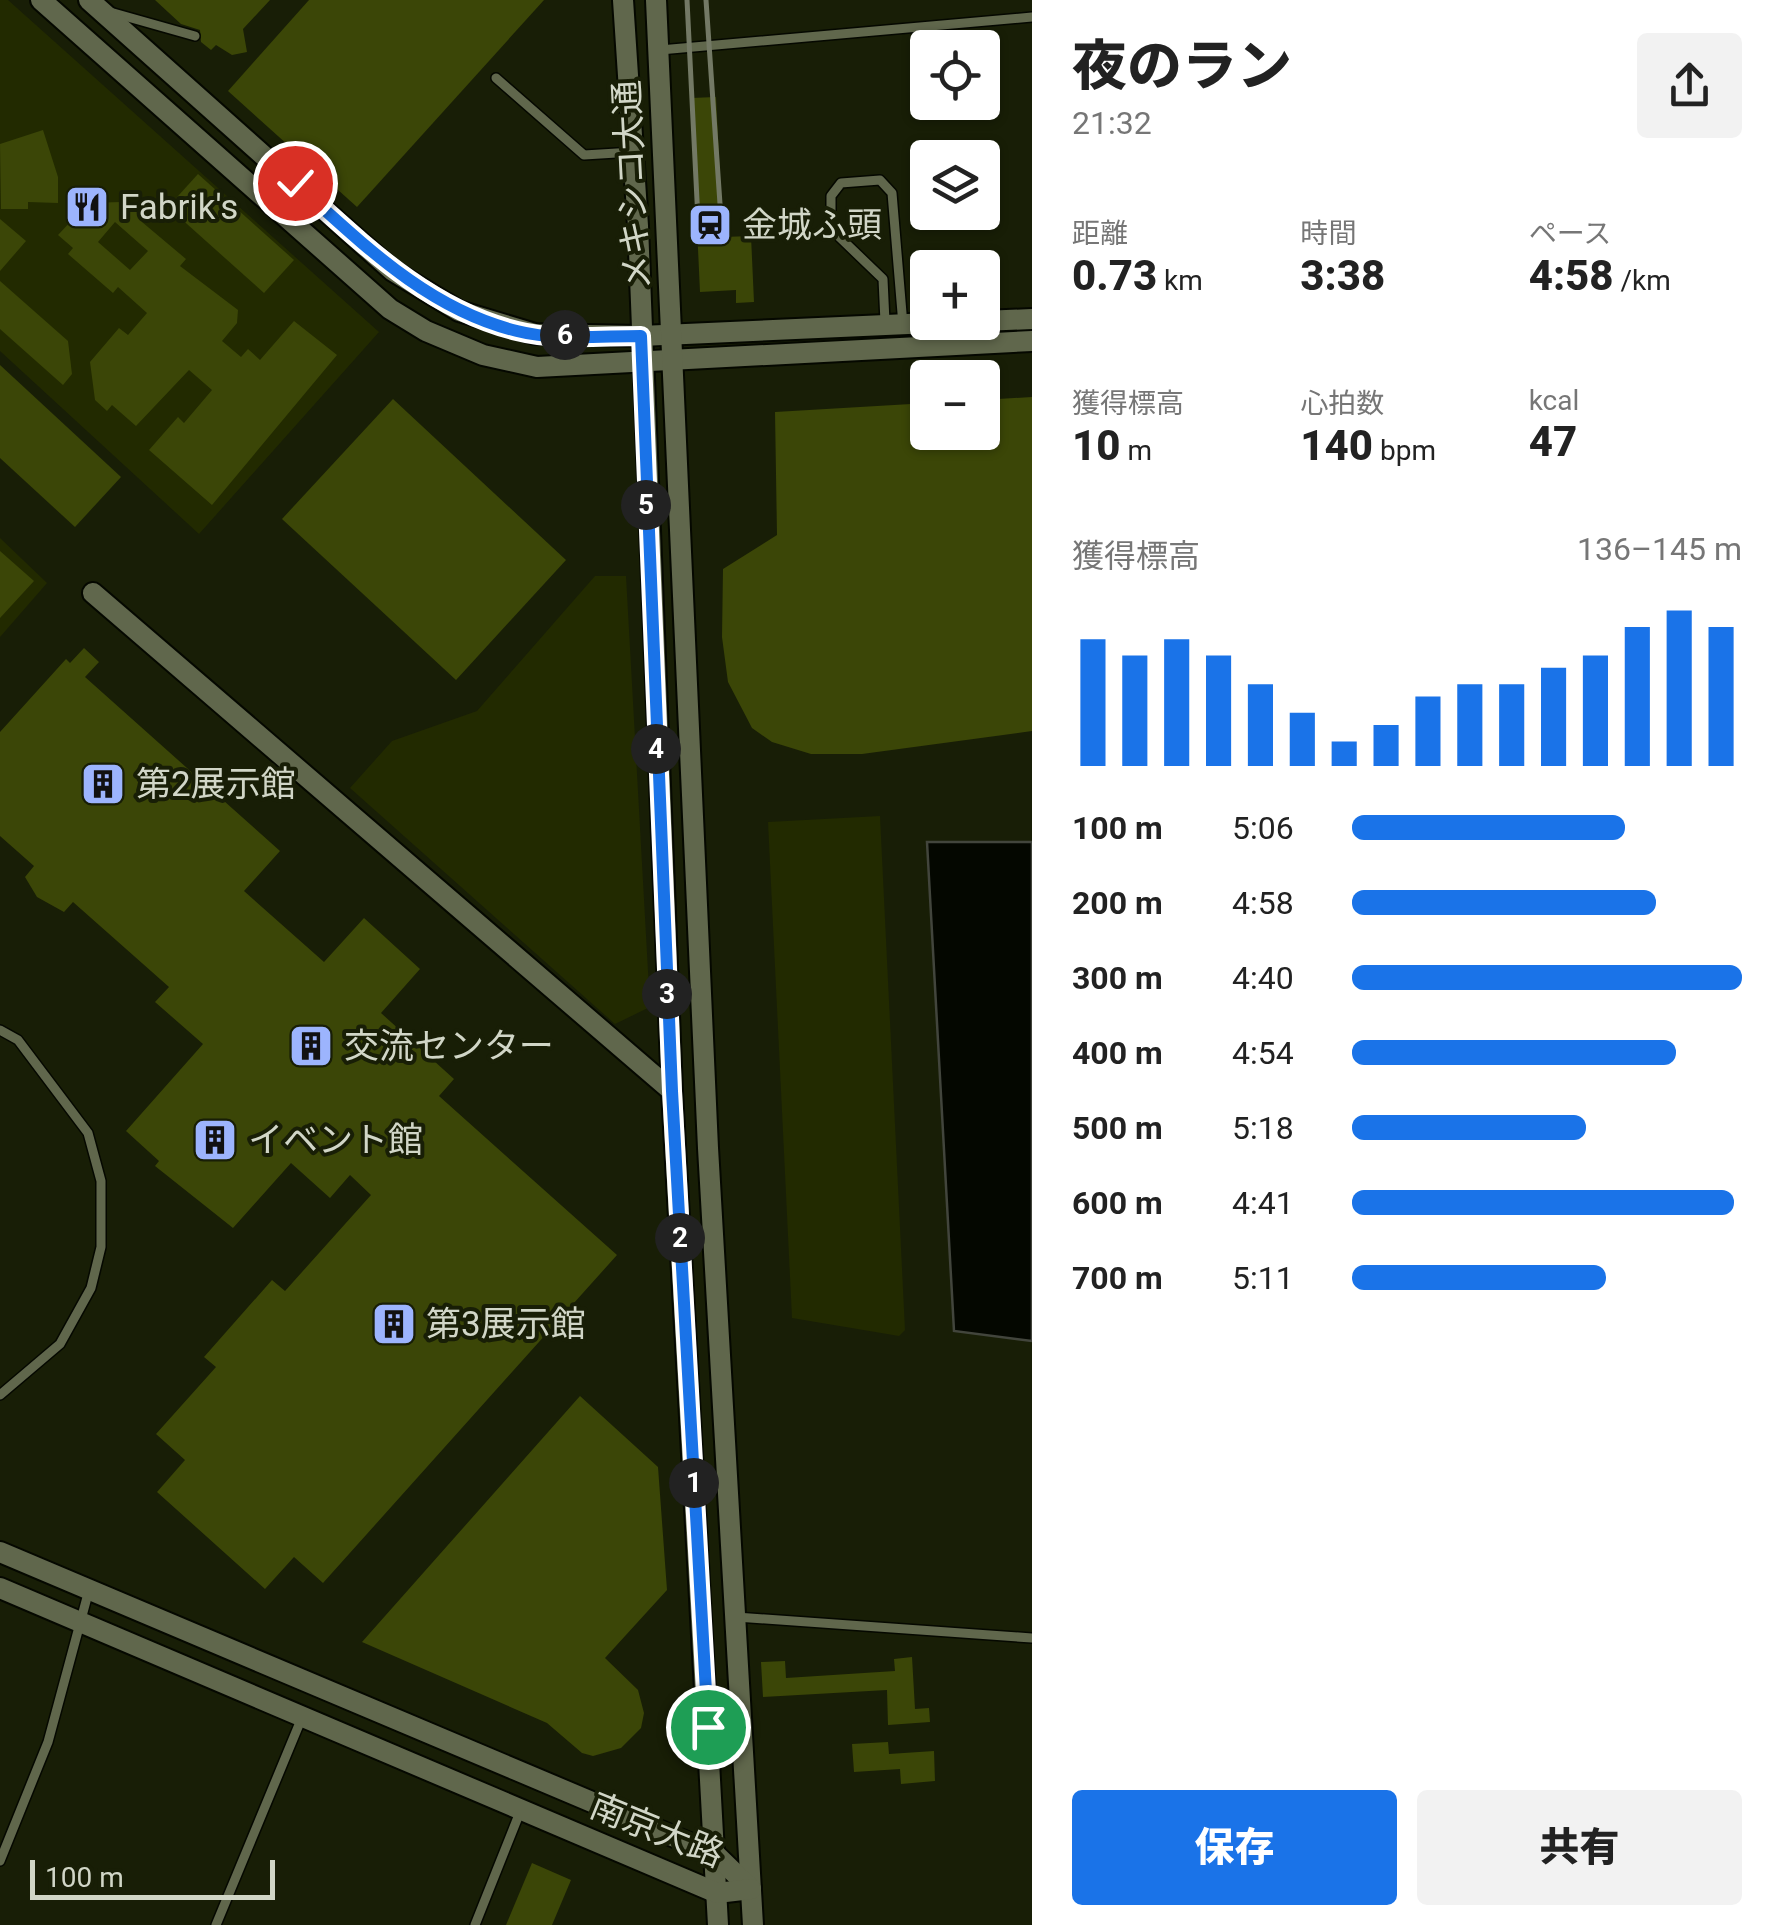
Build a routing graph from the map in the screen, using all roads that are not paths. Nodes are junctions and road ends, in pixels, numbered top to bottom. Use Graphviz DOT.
graph roads {
  1 [pos="41,0"];
  2 [pos="623,0"];
  3 [pos="656,0"];
  4 [pos="93,4"];
  5 [pos="1032,17"];
  6 [pos="194,36"];
  7 [pos="658,50"];
  8 [pos="496,78"];
  9 [pos="633,152"];
  10 [pos="1032,319"];
  11 [pos="1000,320"];
  12 [pos="910,324"];
  13 [pos="894,325"];
  14 [pos="672,335"];
  15 [pos="641,336"];
  16 [pos="1032,341"];
  17 [pos="672,361"];
  18 [pos="640,364"];
  19 [pos="93,594"];
  20 [pos="0,1030"];
  21 [pos="672,1091"];
  22 [pos="0,1395"];
  23 [pos="0,1552"];
  24 [pos="0,1588"];
  25 [pos="89,1590"];
  26 [pos="736,1616"];
  27 [pos="78,1621"];
  28 [pos="1032,1638"];
  29 [pos="302,1715"];
  30 [pos="521,1810"];
  31 [pos="715,1854"];
  32 [pos="0,1861"];
  33 [pos="752,1889"];
  34 [pos="717,1892"];
  35 [pos="216,1925"];
  36 [pos="475,1925"];
  37 [pos="718,1925"];
  38 [pos="753,1925"];
  1 -- 18 [label="street"];
  2 -- 9 [label="street, メキシコ大通"];
  3 -- 7 [label="street, メキシコ大通"];
  4 -- 6 [label="lane"];
  4 -- 15 [label="street"];
  5 -- 7 [label="lane"];
  7 -- 14 [label="street, メキシコ大通"];
  8 -- 9 [label="lane"];
  9 -- 15 [label="street, メキシコ大通"];
  10 -- 11 [label="street"];
  12 -- 13 [label="street"];
  13 -- 13 [label="lane"];
  13 -- 14 [label="street"];
  14 -- 15 [label="street"];
  14 -- 17 [label="street, メキシコ大通"];
  15 -- 18 [label="street, メキシコ大通"];
  16 -- 17 [label="street"];
  17 -- 18 [label="street"];
  17 -- 26 [label="street, メキシコ大通"];
  18 -- 21 [label="street, メキシコ大通"];
  19 -- 21 [label="street"];
  20 -- 22 [label="lane"];
  21 -- 31 [label="street, メキシコ大通"];
  23 -- 25 [label="street, 南京大路"];
  24 -- 27 [label="street, 南京大路"];
  25 -- 27 [label="lane"];
  25 -- 31 [label="street, 南京大路"];
  26 -- 28 [label="lane"];
  26 -- 33 [label="street, メキシコ大通"];
  27 -- 29 [label="street, 南京大路"];
  27 -- 32 [label="lane"];
  29 -- 30 [label="street, 南京大路"];
  29 -- 35 [label="lane"];
  30 -- 34 [label="street, 南京大路"];
  30 -- 36 [label="lane"];
  31 -- 33 [label="street, 南京大路"];
  31 -- 34 [label="street, メキシコ大通"];
  33 -- 34 [label="street, 南京大路"];
  33 -- 38 [label="street, メキシコ大通"];
  34 -- 37 [label="street, メキシコ大通"];
}
